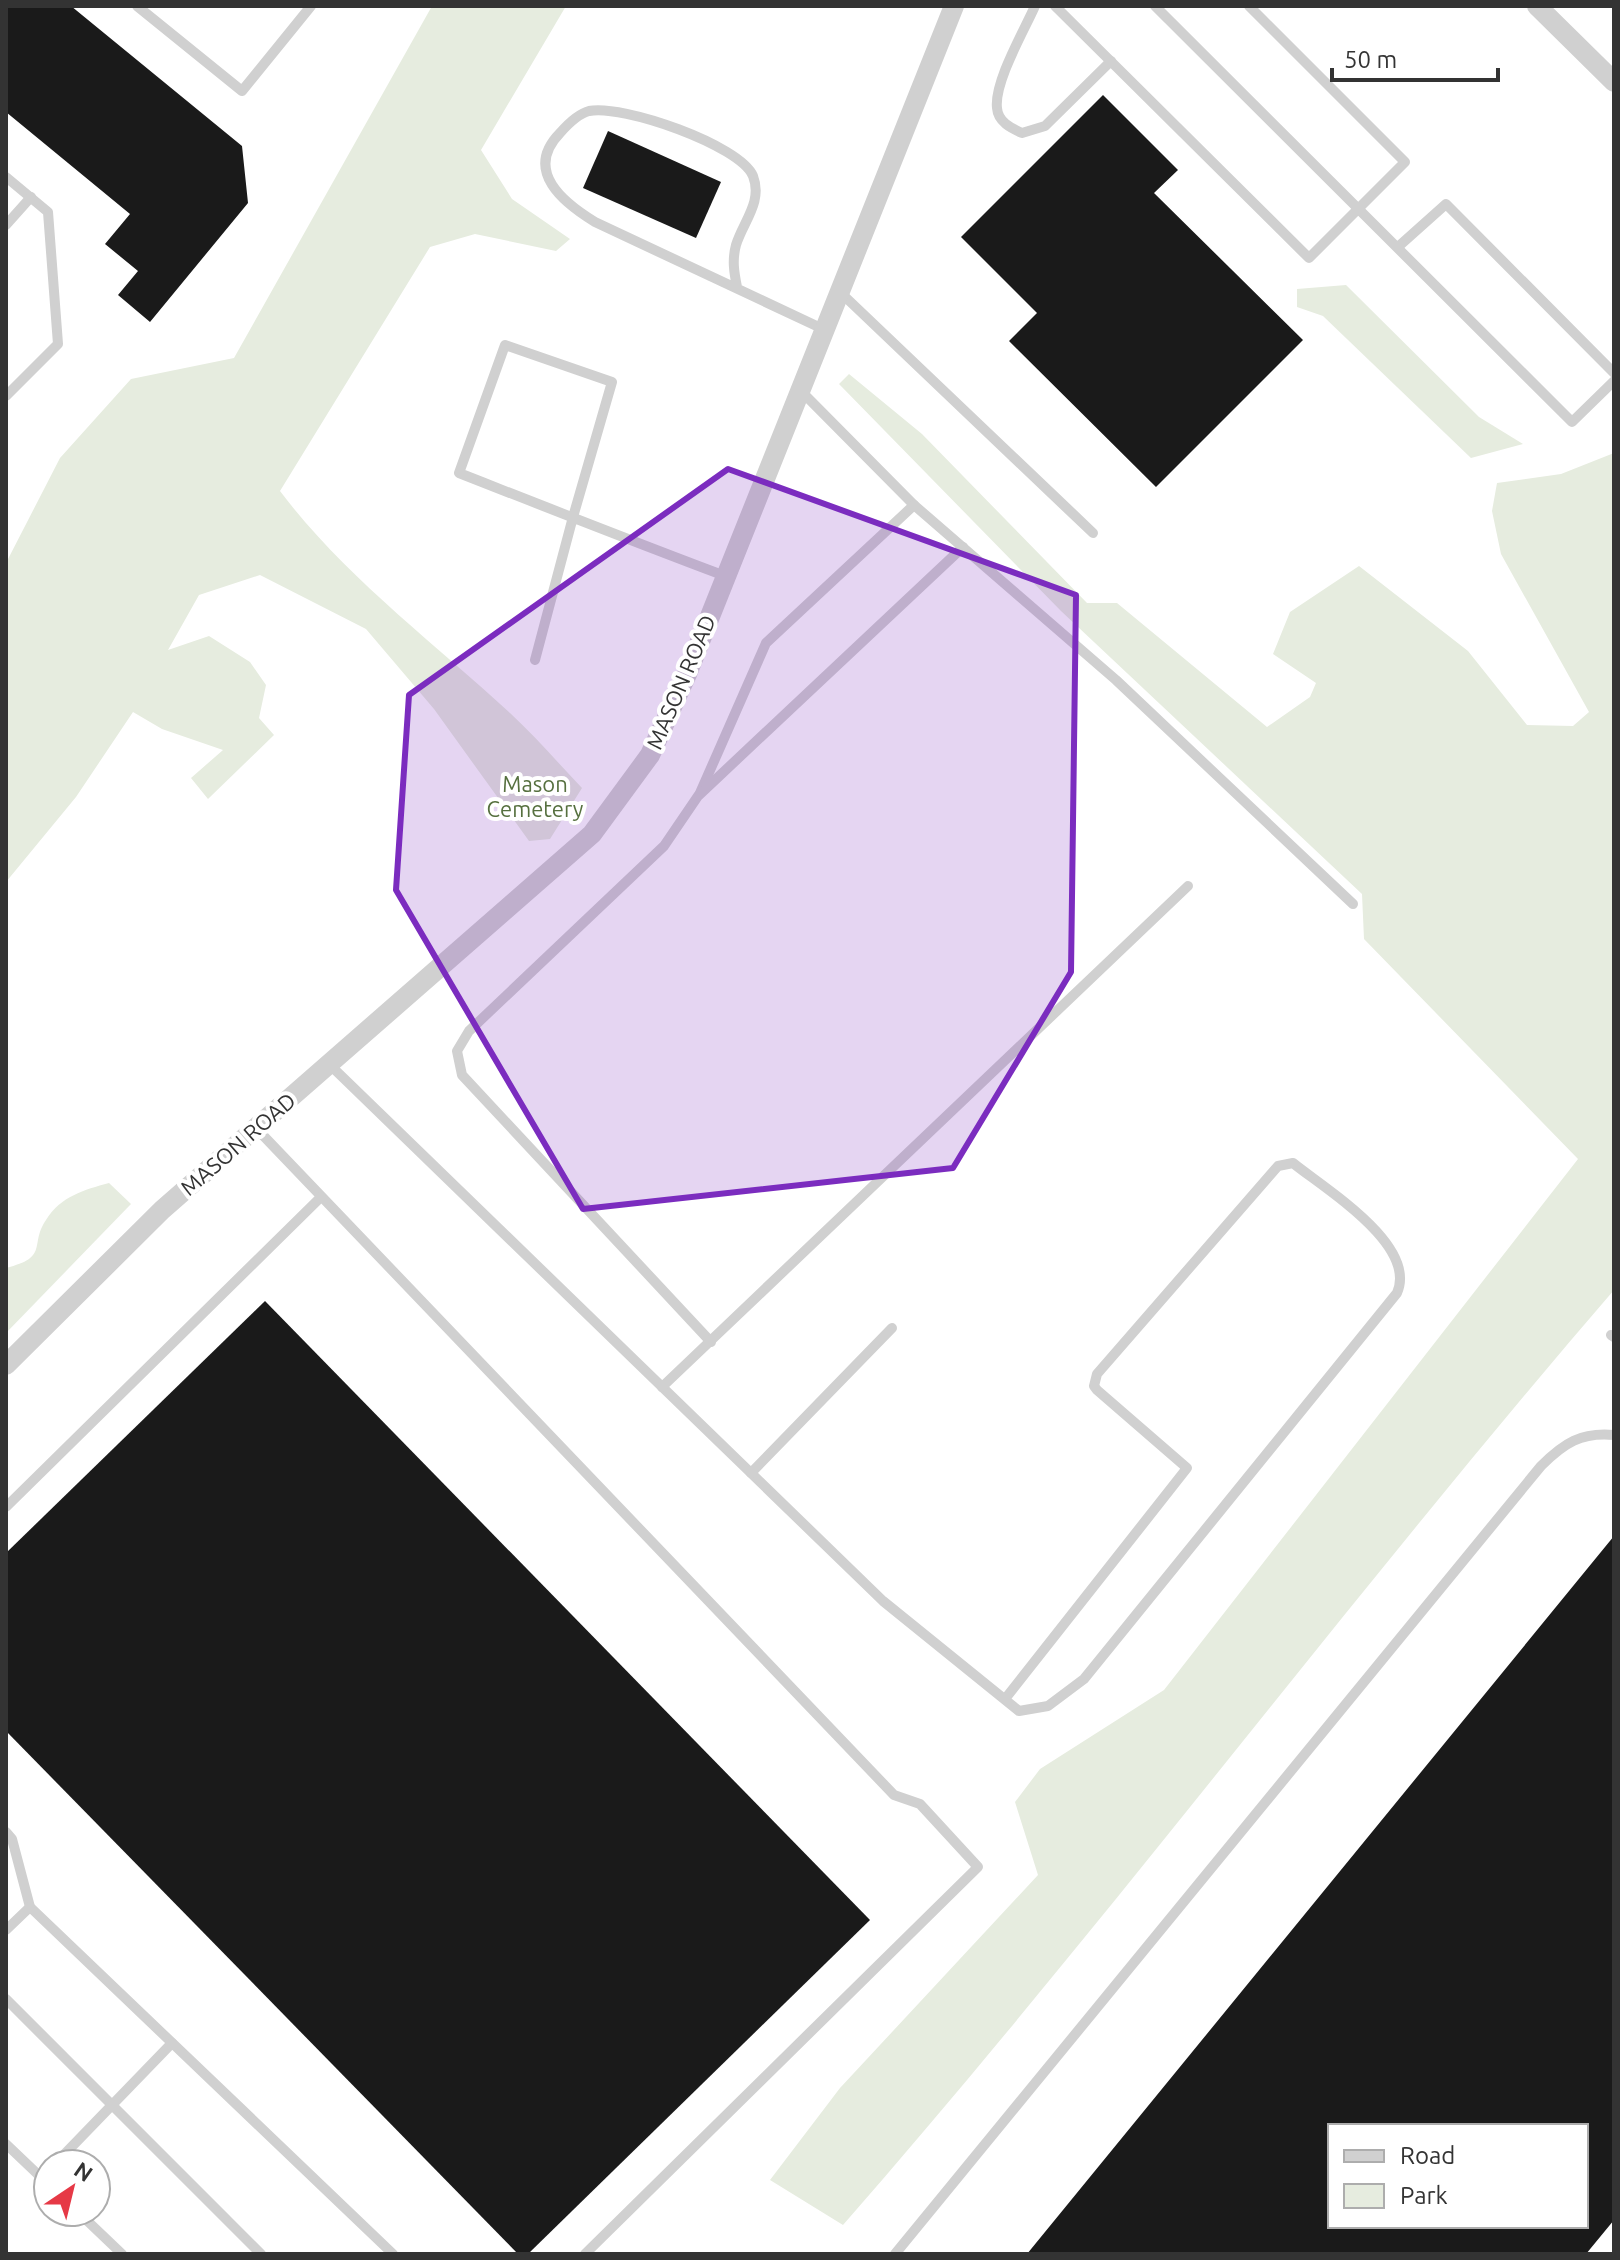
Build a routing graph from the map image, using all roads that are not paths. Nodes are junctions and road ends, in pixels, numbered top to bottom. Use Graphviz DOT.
graph roads {
  1 [pos="137,6"];
  2 [pos="311,6"];
  3 [pos="954,6"];
  4 [pos="1035,6"];
  5 [pos="1055,6"];
  6 [pos="1155,6"];
  7 [pos="1249,6"];
  8 [pos="1537,6"];
  9 [pos="1111,61"];
  10 [pos="1614,82"];
  11 [pos="6,177"];
  12 [pos="31,197"];
  13 [pos="1359,210"];
  14 [pos="6,225"];
  15 [pos="1399,246"];
  16 [pos="737,287"];
  17 [pos="839,290"];
  18 [pos="823,329"];
  19 [pos="1614,373"];
  20 [pos="1614,381"];
  21 [pos="799,390"];
  22 [pos="6,396"];
  23 [pos="914,505"];
  24 [pos="573,517"];
  25 [pos="1093,533"];
  26 [pos="963,547"];
  27 [pos="725,576"];
  28 [pos="535,660"];
  29 [pos="698,796"];
  30 [pos="1188,886"];
  31 [pos="1353,904"];
  32 [pos="329,1064"];
  33 [pos="256,1128"];
  34 [pos="321,1197"];
  35 [pos="892,1328"];
  36 [pos="711,1342"];
  37 [pos="6,1365"];
  38 [pos="662,1387"];
  39 [pos="1614,1435"];
  40 [pos="751,1473"];
  41 [pos="6,1507"];
  42 [pos="1005,1699"];
  43 [pos="6,1832"];
  44 [pos="30,1907"];
  45 [pos="6,1930"];
  46 [pos="6,1999"];
  47 [pos="172,2043"];
  48 [pos="113,2105"];
  49 [pos="6,2144"];
  50 [pos="71,2148"];
  51 [pos="32,2165"];
  52 [pos="95,2228"];
  53 [pos="122,2254"];
  54 [pos="261,2254"];
  55 [pos="393,2254"];
  56 [pos="585,2254"];
  57 [pos="895,2254"];
  1 -- 2 [label="lane"];
  3 -- 17 [label="street, MASON ROAD"];
  4 -- 9 [label="lane"];
  5 -- 9 [label="lane"];
  6 -- 13 [label="lane"];
  7 -- 13 [label="lane"];
  8 -- 10 [label="street"];
  9 -- 13 [label="lane"];
  11 -- 12 [label="lane"];
  12 -- 14 [label="lane"];
  12 -- 22 [label="lane"];
  13 -- 15 [label="lane"];
  15 -- 19 [label="lane"];
  15 -- 20 [label="lane"];
  16 -- 16 [label="lane"];
  16 -- 18 [label="lane"];
  17 -- 18 [label="street, MASON ROAD"];
  17 -- 25 [label="lane"];
  18 -- 21 [label="street, MASON ROAD"];
  21 -- 23 [label="lane"];
  21 -- 27 [label="street, MASON ROAD"];
  23 -- 26 [label="lane"];
  23 -- 29 [label="lane"];
  24 -- 24 [label="lane"];
  24 -- 27 [label="lane"];
  24 -- 28 [label="lane"];
  26 -- 29 [label="lane"];
  26 -- 31 [label="lane"];
  27 -- 32 [label="street, MASON ROAD"];
  29 -- 36 [label="lane"];
  30 -- 36 [label="lane"];
  32 -- 33 [label="street, MASON ROAD"];
  32 -- 38 [label="lane"];
  33 -- 34 [label="lane"];
  33 -- 37 [label="street, MASON ROAD"];
  34 -- 41 [label="lane"];
  34 -- 56 [label="lane"];
  35 -- 40 [label="lane"];
  36 -- 38 [label="lane"];
  38 -- 40 [label="lane"];
  39 -- 57 [label="lane"];
  40 -- 42 [label="lane"];
  42 -- 42 [label="lane"];
  43 -- 44 [label="lane"];
  44 -- 45 [label="lane"];
  44 -- 47 [label="lane"];
  46 -- 48 [label="lane"];
  47 -- 48 [label="lane"];
  47 -- 55 [label="lane"];
  48 -- 50 [label="lane"];
  48 -- 54 [label="lane"];
  49 -- 51 [label="lane"];
  52 -- 53 [label="lane"];
}
